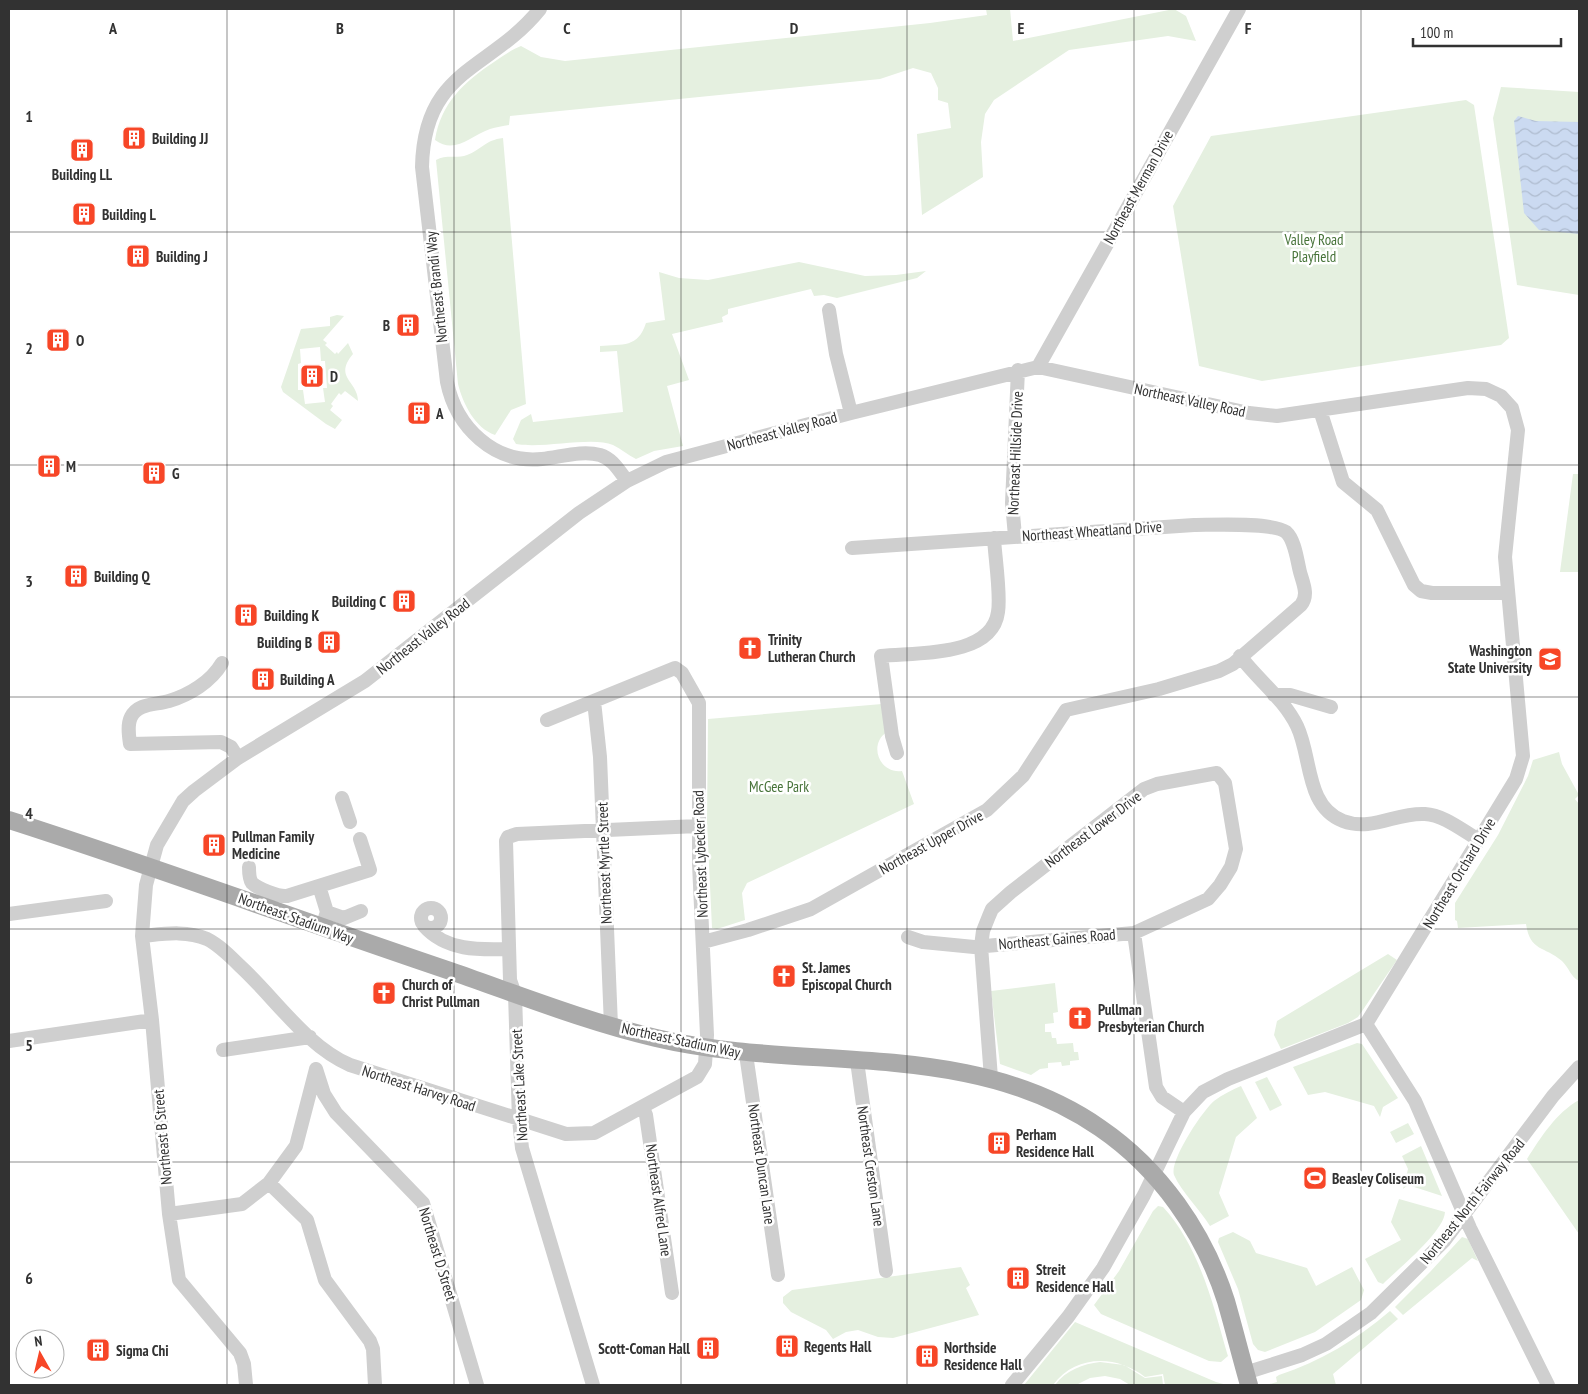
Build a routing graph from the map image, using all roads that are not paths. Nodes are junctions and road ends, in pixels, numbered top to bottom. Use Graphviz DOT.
graph roads {
  1 [pos="540,9"];
  2 [pos="1239,9"];
  3 [pos="829,310"];
  4 [pos="1038,366"];
  5 [pos="1018,370"];
  6 [pos="1320,410"];
  7 [pos="851,413"];
  8 [pos="1518,439"];
  9 [pos="627,481"];
  10 [pos="1015,536"];
  11 [pos="994,538"];
  12 [pos="852,548"];
  13 [pos="1301,574"];
  14 [pos="1508,594"];
  15 [pos="1240,656"];
  16 [pos="222,663"];
  17 [pos="1274,695"];
  18 [pos="594,701"];
  19 [pos="1331,707"];
  20 [pos="547,720"];
  21 [pos="897,753"];
  22 [pos="238,758"];
  23 [pos="342,798"];
  24 [pos="9,820"];
  25 [pos="350,822"];
  26 [pos="698,826"];
  27 [pos="602,830"];
  28 [pos="360,839"];
  29 [pos="1479,840"];
  30 [pos="150,866"];
  31 [pos="249,867"];
  32 [pos="319,886"];
  33 [pos="106,902"];
  34 [pos="361,911"];
  35 [pos="9,914"];
  36 [pos="324,920"];
  37 [pos="424,926"];
  38 [pos="1134,933"];
  39 [pos="142,936"];
  40 [pos="908,937"];
  41 [pos="703,942"];
  42 [pos="981,946"];
  43 [pos="509,949"];
  44 [pos="515,994"];
  45 [pos="152,1020"];
  46 [pos="1366,1024"];
  47 [pos="611,1026"];
  48 [pos="310,1037"];
  49 [pos="9,1041"];
  50 [pos="706,1049"];
  51 [pos="223,1050"];
  52 [pos="325,1053"];
  53 [pos="746,1054"];
  54 [pos="857,1061"];
  55 [pos="1579,1067"];
  56 [pos="316,1070"];
  57 [pos="990,1078"];
  58 [pos="643,1108"];
  59 [pos="1184,1112"];
  60 [pos="519,1120"];
  61 [pos="1154,1175"];
  62 [pos="269,1183"];
  63 [pos="169,1214"];
  64 [pos="1465,1214"];
  65 [pos="886,1270"];
  66 [pos="778,1275"];
  67 [pos="672,1293"];
  68 [pos="1247,1379"];
  69 [pos="246,1385"];
  70 [pos="375,1385"];
  71 [pos="478,1385"];
  72 [pos="593,1385"];
  73 [pos="1012,1385"];
  74 [pos="1548,1385"];
  1 -- 9 [label="street, Northeast Brandi Way"];
  2 -- 4 [label="street, Northeast Merman Drive"];
  3 -- 7 [label="street"];
  4 -- 5 [label="street, Northeast Valley Road"];
  4 -- 6 [label="street, Northeast Valley Road"];
  5 -- 7 [label="street, Northeast Valley Road"];
  5 -- 10 [label="street, Northeast Hillside Drive"];
  6 -- 8 [label="street, Northeast Valley Road"];
  6 -- 14 [label="street"];
  7 -- 9 [label="street, Northeast Valley Road"];
  8 -- 14 [label="street, Northeast Orchard Drive"];
  9 -- 22 [label="street, Northeast Valley Road"];
  10 -- 11 [label="street, Northeast Wheatland Drive"];
  10 -- 13 [label="street, Northeast Wheatland Drive"];
  11 -- 12 [label="street, Northeast Wheatland Drive"];
  11 -- 21 [label="street"];
  13 -- 15 [label="street, Northeast Upper Drive"];
  14 -- 29 [label="street, Northeast Orchard Drive"];
  15 -- 17 [label="street"];
  15 -- 41 [label="street, Northeast Upper Drive"];
  16 -- 22 [label="street"];
  17 -- 19 [label="street"];
  17 -- 29 [label="street"];
  18 -- 20 [label="street"];
  18 -- 26 [label="street, Northeast Lybecker Road"];
  18 -- 27 [label="street, Northeast Myrtle Street"];
  22 -- 30 [label="street, Northeast Valley Road"];
  23 -- 25 [label="street"];
  24 -- 30 [label="main road, Northeast Stadium Way"];
  26 -- 27 [label="street"];
  26 -- 41 [label="street, Northeast Lybecker Road"];
  27 -- 43 [label="street, Northeast Lake Street"];
  27 -- 47 [label="street, Northeast Myrtle Street"];
  28 -- 32 [label="street"];
  29 -- 46 [label="street, Northeast Orchard Drive"];
  30 -- 36 [label="main road, Northeast Stadium Way"];
  30 -- 39 [label="street, Northeast B Street"];
  31 -- 32 [label="street"];
  32 -- 36 [label="street"];
  33 -- 35 [label="street"];
  34 -- 36 [label="street"];
  36 -- 44 [label="main road, Northeast Stadium Way"];
  37 -- 43 [label="street"];
  38 -- 42 [label="street, Northeast Gaines Road"];
  38 -- 42 [label="street, Northeast Lower Drive"];
  38 -- 59 [label="street, Northeast Gaines Road"];
  39 -- 45 [label="street, Northeast B Street"];
  39 -- 48 [label="street, Northeast Harvey Road"];
  40 -- 42 [label="street, Northeast Gaines Road"];
  41 -- 50 [label="street, Northeast Lybecker Road"];
  42 -- 57 [label="street, Northeast Lower Drive"];
  43 -- 44 [label="street, Northeast Lake Street"];
  44 -- 47 [label="main road, Northeast Stadium Way"];
  44 -- 60 [label="street, Northeast Lake Street"];
  45 -- 49 [label="street"];
  45 -- 63 [label="street, Northeast B Street"];
  46 -- 59 [label="street"];
  46 -- 64 [label="street"];
  47 -- 50 [label="main road, Northeast Stadium Way"];
  48 -- 51 [label="street"];
  48 -- 52 [label="street, Northeast Harvey Road"];
  50 -- 53 [label="main road, Northeast Stadium Way"];
  50 -- 58 [label="street, Northeast Harvey Road"];
  52 -- 56 [label="street"];
  52 -- 60 [label="street, Northeast Harvey Road"];
  53 -- 54 [label="main road, Northeast Stadium Way"];
  53 -- 66 [label="street, Northeast Duncan Lane"];
  54 -- 57 [label="main road, Northeast Stadium Way"];
  54 -- 65 [label="street, Northeast Creston Lane"];
  55 -- 64 [label="street, Northeast North Fairway Road"];
  56 -- 62 [label="street"];
  56 -- 71 [label="street, Northeast D Street"];
  57 -- 61 [label="main road, Northeast Stadium Way"];
  58 -- 60 [label="street, Northeast Harvey Road"];
  58 -- 67 [label="street, Northeast Alfred Lane"];
  59 -- 61 [label="street"];
  60 -- 72 [label="street, Northeast Lake Street"];
  61 -- 68 [label="main road, Northeast Stadium Way"];
  61 -- 73 [label="street"];
  62 -- 63 [label="street"];
  62 -- 70 [label="street"];
  63 -- 69 [label="street, Northeast B Street"];
  64 -- 68 [label="street, Northeast North Fairway Road"];
  64 -- 74 [label="street"];
}
